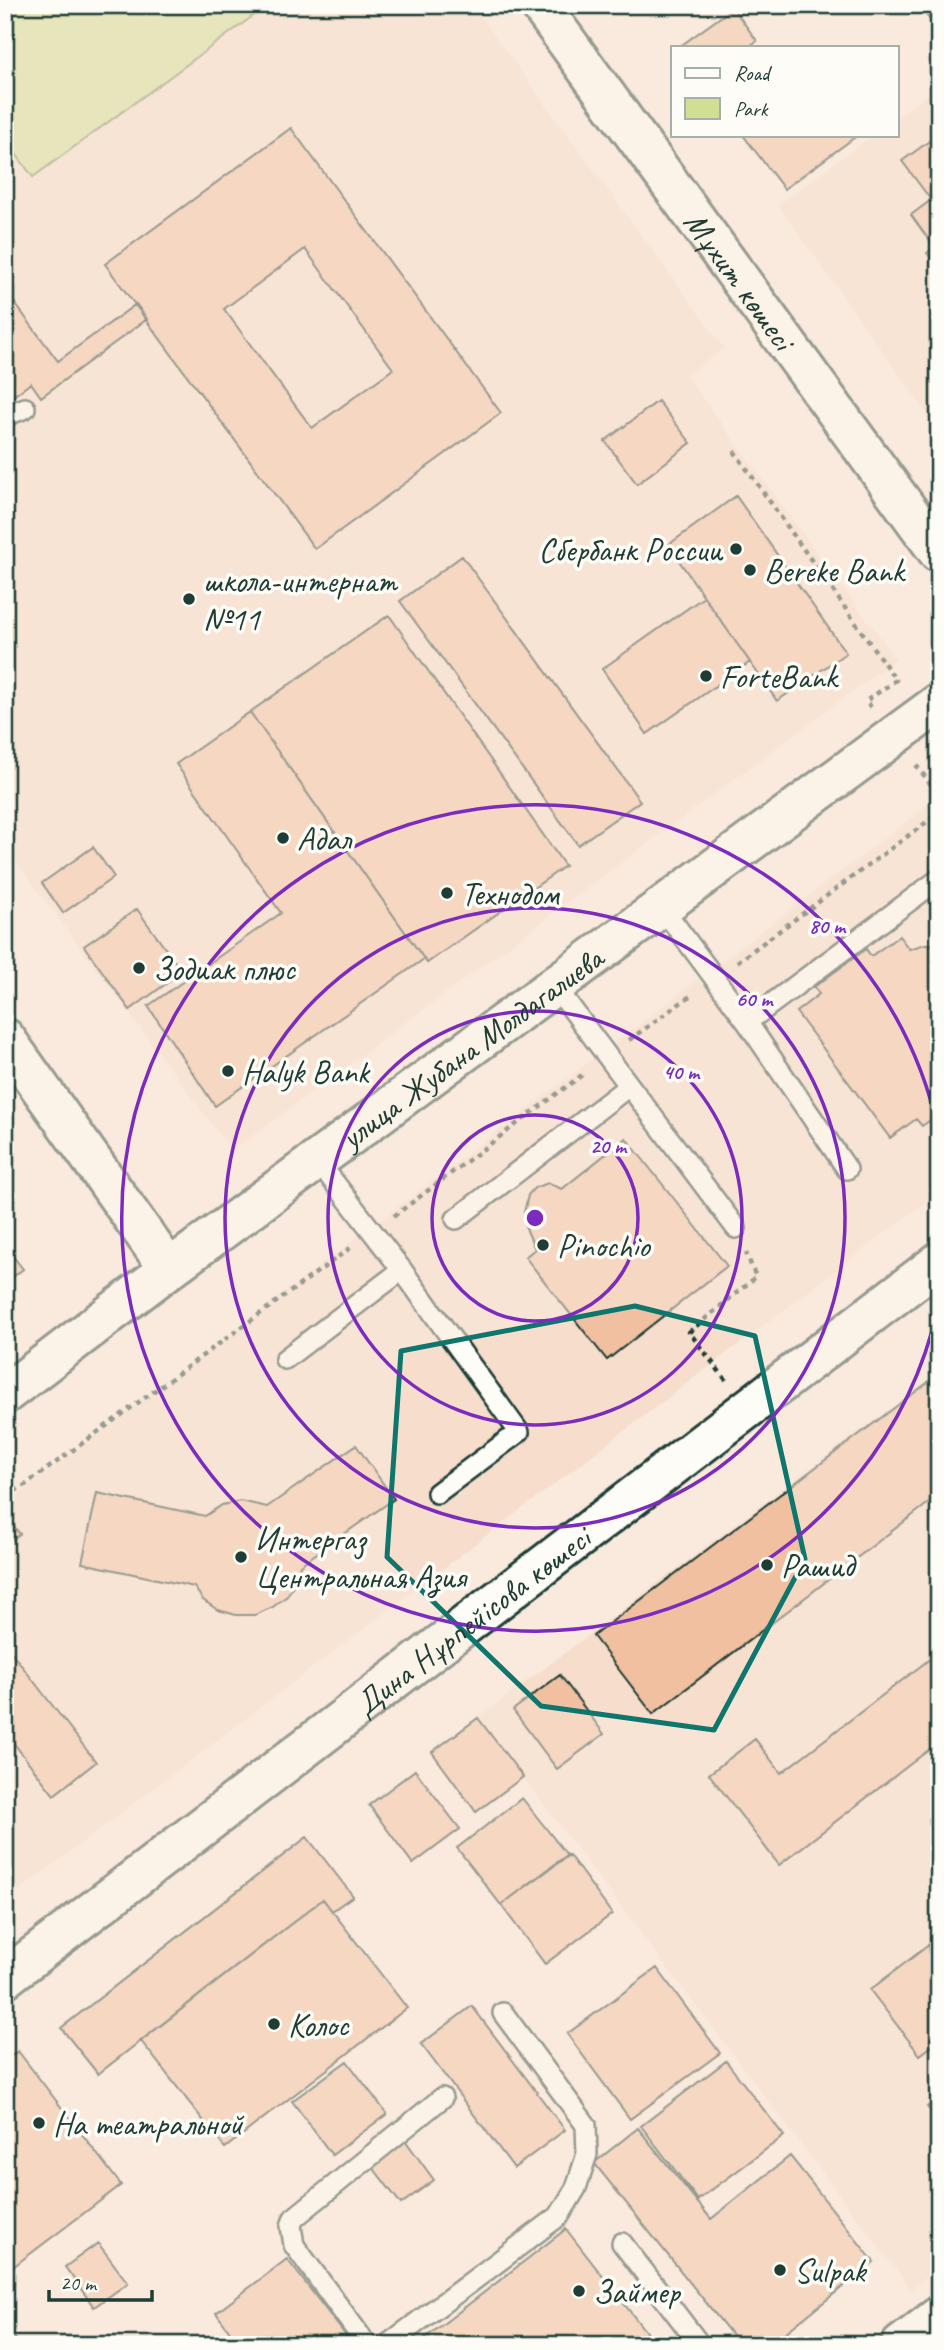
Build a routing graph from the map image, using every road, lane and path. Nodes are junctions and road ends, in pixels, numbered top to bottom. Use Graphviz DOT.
graph roads {
  1 [pos="540,5"];
  2 [pos="25,408"];
  3 [pos="5,416"];
  4 [pos="734,451"];
  5 [pos="939,552"];
  6 [pos="939,702"];
  7 [pos="894,735"];
  8 [pos="939,795"];
  9 [pos="939,813"];
  10 [pos="939,879"];
  11 [pos="661,906"];
  12 [pos="715,979"];
  13 [pos="554,985"];
  14 [pos="747,1023"];
  15 [pos="5,1038"];
  16 [pos="607,1056"];
  17 [pos="629,1086"];
  18 [pos="317,1160"];
  19 [pos="847,1169"];
  20 [pos="456,1219"];
  21 [pos="736,1228"];
  22 [pos="373,1232"];
  23 [pos="939,1262"];
  24 [pos="169,1269"];
  25 [pos="402,1270"];
  26 [pos="285,1359"];
  27 [pos="5,1394"];
  28 [pos="748,1408"];
  29 [pos="437,1493"];
  30 [pos="5,1495"];
  31 [pos="5,1978"];
  32 [pos="503,2012"];
  33 [pos="442,2098"];
  34 [pos="622,2243"];
  35 [pos="367,2345"];
  36 [pos="387,2345"];
  37 [pos="699,2345"];
  1 -- 5 [label="street, Мұхит көшесі"];
  2 -- 3 [label="lane"];
  4 -- 7 [label="path"];
  6 -- 7 [label="street, улица Жубана Молдагалиева"];
  7 -- 8 [label="path"];
  7 -- 11 [label="street, улица Жубана Молдагалиева"];
  9 -- 12 [label="path"];
  10 -- 14 [label="lane"];
  11 -- 12 [label="lane"];
  11 -- 13 [label="street, улица Жубана Молдагалиева"];
  12 -- 14 [label="lane"];
  12 -- 16 [label="path"];
  13 -- 16 [label="lane"];
  13 -- 18 [label="street, улица Жубана Молдагалиева"];
  14 -- 19 [label="lane"];
  15 -- 24 [label="street"];
  16 -- 17 [label="lane"];
  16 -- 22 [label="path"];
  17 -- 20 [label="lane"];
  17 -- 21 [label="lane"];
  18 -- 22 [label="lane"];
  18 -- 24 [label="street, улица Жубана Молдагалиева"];
  21 -- 28 [label="path"];
  22 -- 25 [label="lane"];
  22 -- 30 [label="path"];
  23 -- 28 [label="street, Дина Нұрпейісова көшесі"];
  24 -- 27 [label="street, улица Жубана Молдагалиева"];
  25 -- 26 [label="lane"];
  25 -- 29 [label="lane"];
  28 -- 31 [label="street, Дина Нұрпейісова көшесі"];
  32 -- 36 [label="lane"];
  33 -- 35 [label="lane"];
  34 -- 37 [label="lane"];
}
